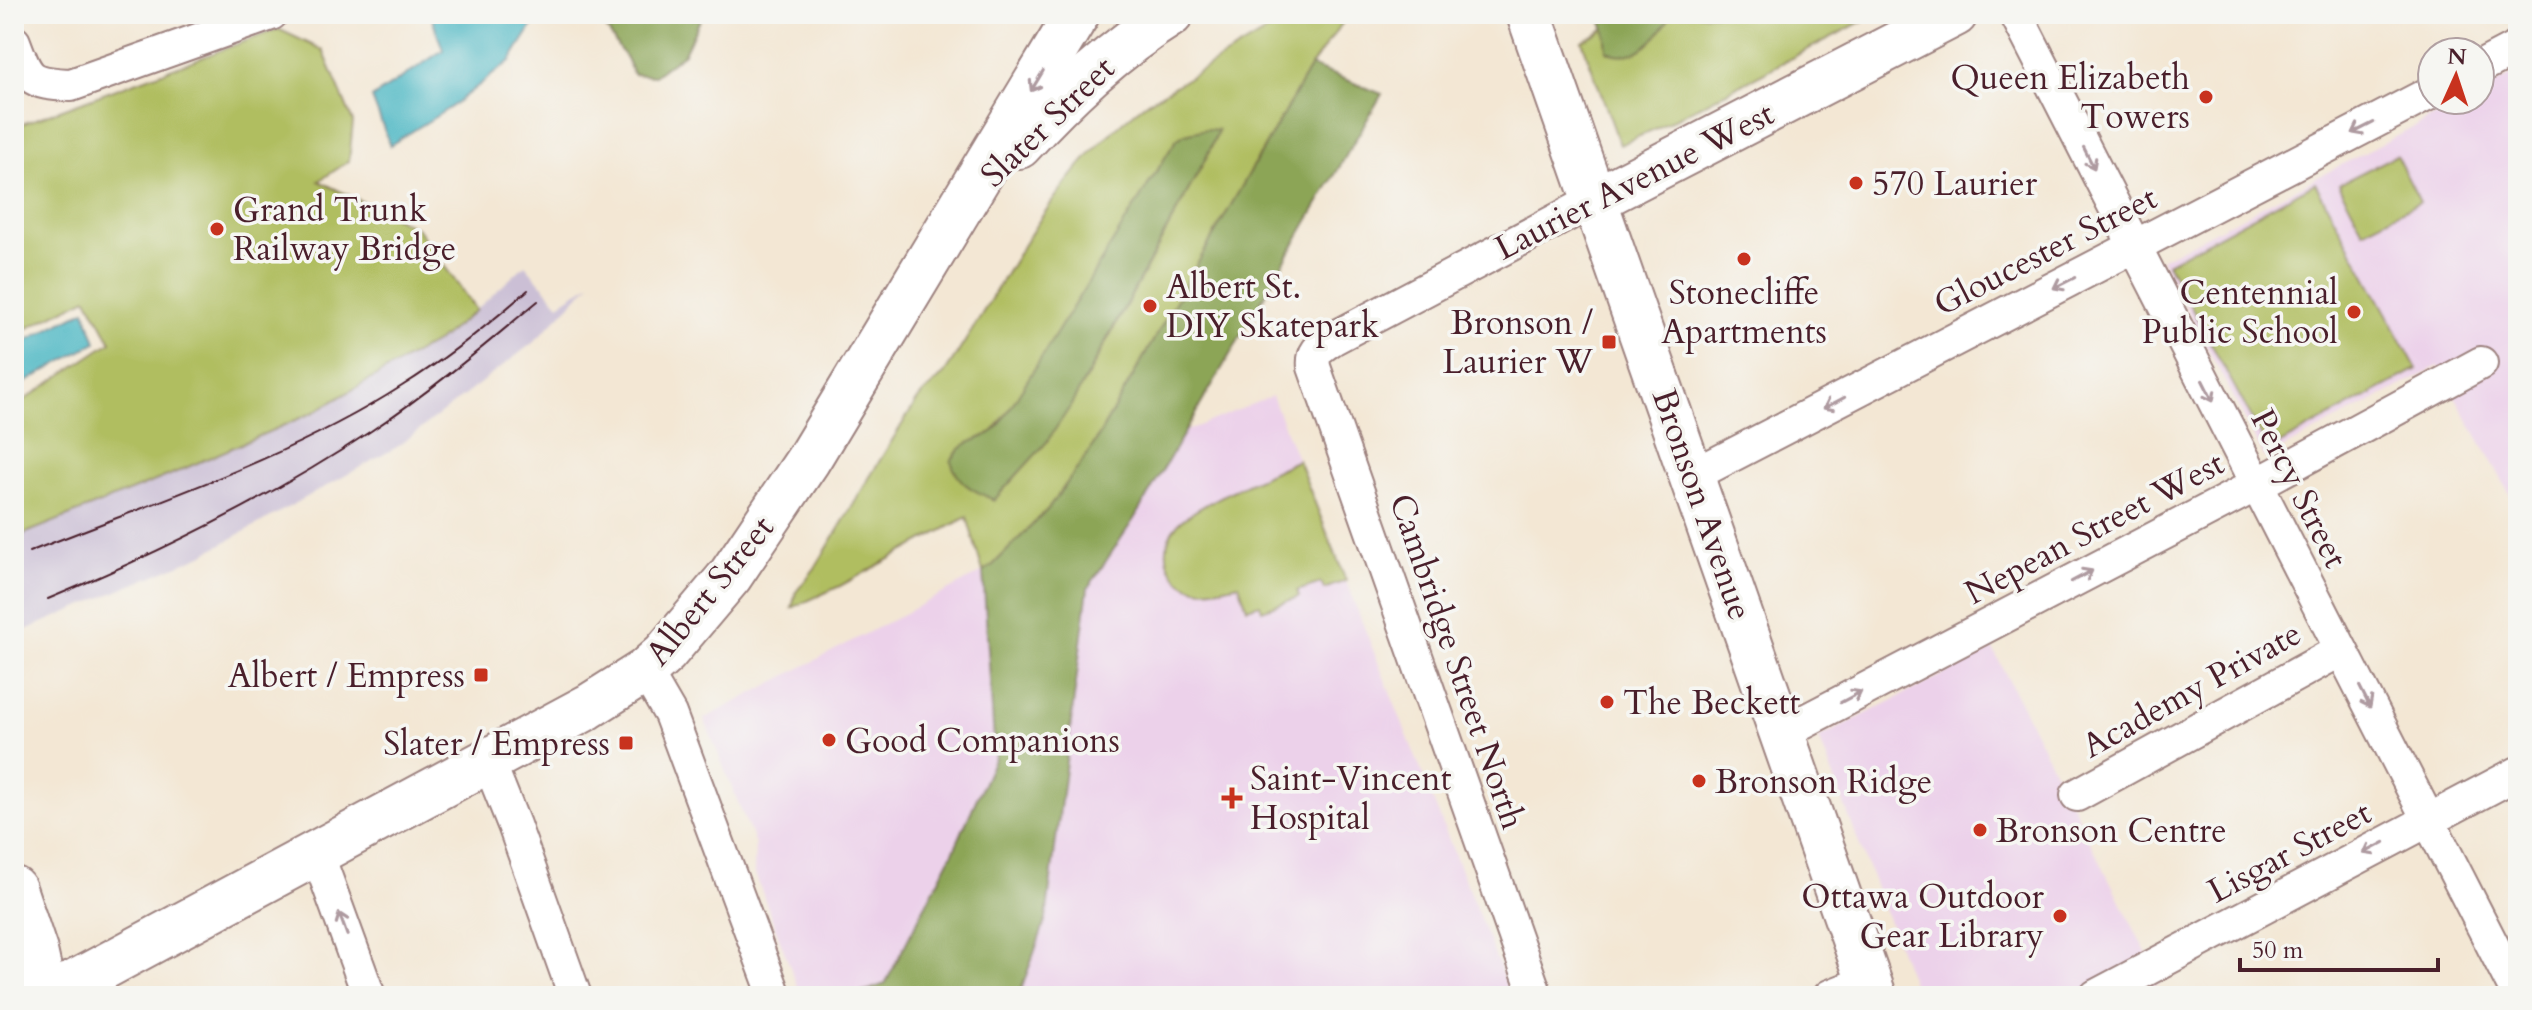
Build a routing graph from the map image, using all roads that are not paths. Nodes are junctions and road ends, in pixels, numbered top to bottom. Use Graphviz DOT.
graph roads {
  1 [pos="271,14"];
  2 [pos="1077,14"];
  3 [pos="1171,14"];
  4 [pos="1529,14"];
  5 [pos="1955,14"];
  6 [pos="2016,14"];
  7 [pos="14,42"];
  8 [pos="2518,47"];
  9 [pos="2496,59"];
  10 [pos="2416,100"];
  11 [pos="1595,200"];
  12 [pos="965,203"];
  13 [pos="2134,247"];
  14 [pos="1315,350"];
  15 [pos="2481,363"];
  16 [pos="1692,476"];
  17 [pos="2256,485"];
  18 [pos="2341,650"];
  19 [pos="645,671"];
  20 [pos="1782,733"];
  21 [pos="488,760"];
  22 [pos="2518,773"];
  23 [pos="2077,795"];
  24 [pos="2428,820"];
  25 [pos="317,853"];
  26 [pos="14,889"];
  27 [pos="14,968"];
  28 [pos="1857,991"];
  29 [pos="2518,995"];
  30 [pos="46,996"];
  31 [pos="369,996"];
  32 [pos="575,996"];
  33 [pos="775,996"];
  34 [pos="1536,996"];
  35 [pos="2096,996"];
  1 -- 7 [label="street"];
  2 -- 12 [label="main road, Albert Street, one-way"];
  3 -- 12 [label="main road, Slater Street"];
  4 -- 11 [label="main road, Bronson Avenue"];
  5 -- 11 [label="main road, Laurier Avenue West"];
  6 -- 13 [label="street, Percy Street, one-way"];
  8 -- 9 [label="street"];
  10 -- 13 [label="street, Gloucester Street, one-way"];
  11 -- 14 [label="street, Laurier Avenue West"];
  11 -- 16 [label="main road, Bronson Avenue"];
  12 -- 19 [label="main road, Albert Street"];
  13 -- 16 [label="street, Gloucester Street, one-way"];
  13 -- 17 [label="street, Percy Street, one-way"];
  14 -- 34 [label="street, Cambridge Street North"];
  15 -- 17 [label="street, Nepean Street West"];
  16 -- 20 [label="main road, Bronson Avenue"];
  17 -- 18 [label="street, Percy Street"];
  20 -- 17 [label="street, Nepean Street West, one-way"];
  18 -- 23 [label="street, Academy Private"];
  18 -- 24 [label="street, Percy Street, one-way"];
  19 -- 21 [label="main road, Albert Street"];
  19 -- 33 [label="street"];
  20 -- 28 [label="main road, Bronson Avenue"];
  21 -- 25 [label="main road, Albert Street"];
  21 -- 32 [label="street"];
  22 -- 24 [label="street, Lisgar Street"];
  24 -- 29 [label="street, Percy Street"];
  24 -- 35 [label="street, Lisgar Street, one-way"];
  25 -- 30 [label="main road, Albert Street"];
  31 -- 25 [label="street, one-way"];
  26 -- 30 [label="main road"];
  27 -- 30 [label="main road"];
}
